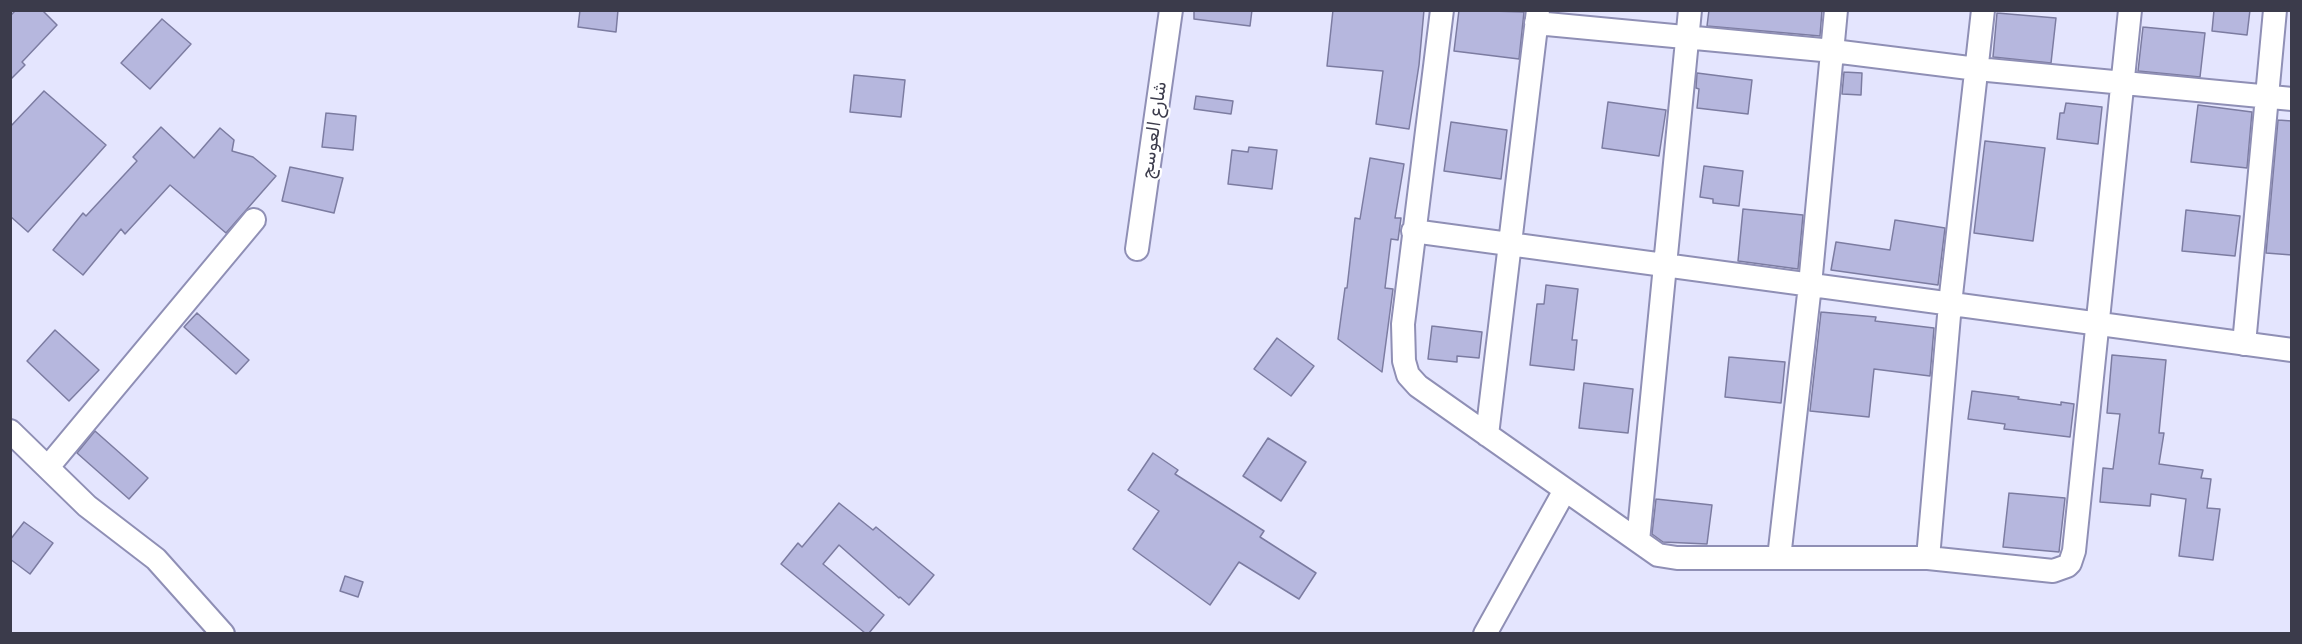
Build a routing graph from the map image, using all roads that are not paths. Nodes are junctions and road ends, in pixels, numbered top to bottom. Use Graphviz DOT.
graph roads {
  1 [pos="1171,10"];
  2 [pos="1442,10"];
  3 [pos="1690,10"];
  4 [pos="1836,10"];
  5 [pos="1983,10"];
  6 [pos="2130,10"];
  7 [pos="2275,10"];
  8 [pos="1537,17"];
  9 [pos="1688,38"];
  10 [pos="1833,51"];
  11 [pos="1977,69"];
  12 [pos="2122,83"];
  13 [pos="2266,96"];
  14 [pos="2292,99"];
  15 [pos="255,220"];
  16 [pos="1413,231"];
  17 [pos="1510,245"];
  18 [pos="1137,249"];
  19 [pos="1665,266"];
  20 [pos="1810,285"];
  21 [pos="1950,304"];
  22 [pos="2097,324"];
  23 [pos="2244,344"];
  24 [pos="2292,350"];
  25 [pos="10,431"];
  26 [pos="1487,435"];
  27 [pos="48,467"];
  28 [pos="1565,490"];
  29 [pos="1638,542"];
  30 [pos="1779,558"];
  31 [pos="1928,558"];
  32 [pos="223,633"];
  33 [pos="1485,633"];
  1 -- 18 [label="street, شارع العوسج"];
  2 -- 16 [label="street"];
  3 -- 9 [label="street"];
  4 -- 10 [label="street"];
  5 -- 11 [label="street"];
  6 -- 12 [label="street"];
  7 -- 13 [label="street"];
  8 -- 9 [label="street"];
  8 -- 17 [label="street"];
  9 -- 10 [label="street"];
  9 -- 19 [label="street"];
  10 -- 11 [label="street"];
  10 -- 20 [label="street"];
  11 -- 12 [label="street"];
  11 -- 21 [label="street"];
  12 -- 13 [label="street"];
  12 -- 22 [label="street"];
  13 -- 14 [label="street"];
  13 -- 23 [label="street"];
  15 -- 27 [label="street"];
  16 -- 17 [label="street"];
  16 -- 26 [label="street"];
  17 -- 19 [label="street"];
  17 -- 26 [label="street"];
  19 -- 20 [label="street"];
  19 -- 29 [label="street"];
  20 -- 21 [label="street"];
  20 -- 30 [label="street"];
  21 -- 22 [label="street"];
  21 -- 31 [label="street"];
  22 -- 23 [label="street"];
  22 -- 31 [label="street"];
  23 -- 24 [label="street"];
  25 -- 27 [label="street"];
  26 -- 28 [label="street"];
  27 -- 32 [label="street"];
  28 -- 29 [label="street"];
  28 -- 33 [label="street"];
  29 -- 30 [label="street"];
  30 -- 31 [label="street"];
}
